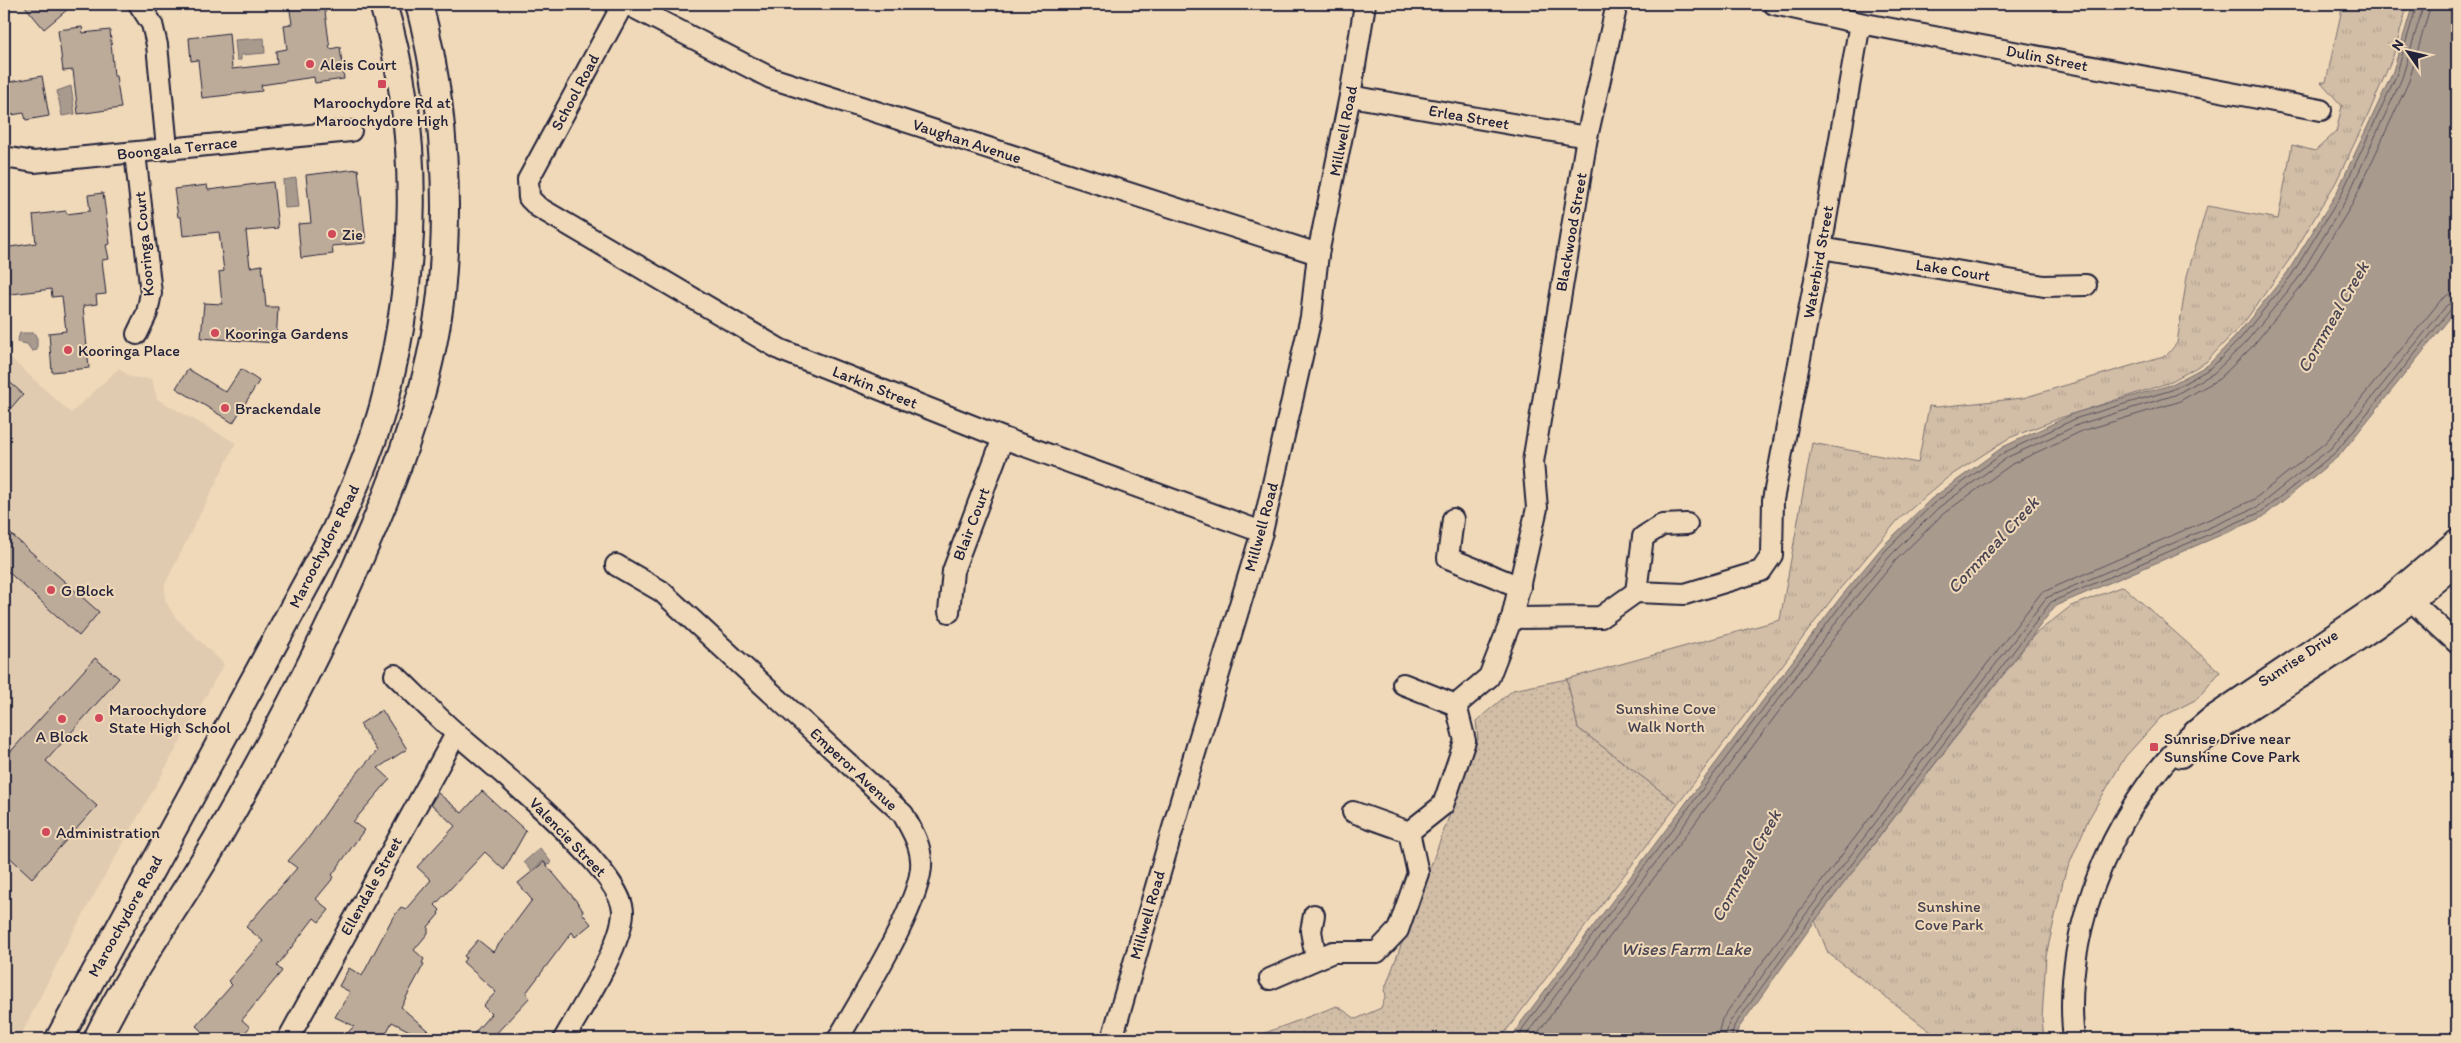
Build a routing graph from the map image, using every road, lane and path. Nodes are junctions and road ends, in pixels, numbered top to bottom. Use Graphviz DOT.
graph roads {
  1 [pos="138,4"];
  2 [pos="383,4"];
  3 [pos="419,4"];
  4 [pos="625,4"];
  5 [pos="1365,4"];
  6 [pos="1617,4"];
  7 [pos="1774,4"];
  8 [pos="1860,23"];
  9 [pos="1350,96"];
  10 [pos="2321,110"];
  11 [pos="351,130"];
  12 [pos="1587,137"];
  13 [pos="167,148"];
  14 [pos="135,153"];
  15 [pos="4,157"];
  16 [pos="528,180"];
  17 [pos="1821,248"];
  18 [pos="1318,254"];
  19 [pos="2086,284"];
  20 [pos="137,334"];
  21 [pos="1004,438"];
  22 [pos="1453,519"];
  23 [pos="1687,524"];
  24 [pos="1262,532"];
  25 [pos="2457,540"];
  26 [pos="2457,564"];
  27 [pos="616,565"];
  28 [pos="1520,587"];
  29 [pos="1636,592"];
  30 [pos="2406,596"];
  31 [pos="949,612"];
  32 [pos="1512,618"];
  33 [pos="2457,643"];
  34 [pos="2319,665"];
  35 [pos="395,675"];
  36 [pos="1403,684"];
  37 [pos="2245,692"];
  38 [pos="1456,705"];
  39 [pos="456,734"];
  40 [pos="2148,786"];
  41 [pos="1353,812"];
  42 [pos="1409,832"];
  43 [pos="1314,915"];
  44 [pos="1316,959"];
  45 [pos="1270,979"];
  46 [pos="59,1039"];
  47 [pos="97,1039"];
  48 [pos="288,1039"];
  49 [pos="564,1039"];
  50 [pos="838,1039"];
  51 [pos="1112,1039"];
  52 [pos="2074,1039"];
  1 -- 13 [label="street"];
  2 -- 46 [label="main road, Maroochydore Road"];
  3 -- 47 [label="main road, Maroochydore Road"];
  4 -- 16 [label="street, School Road"];
  4 -- 18 [label="street, Vaughan Avenue"];
  5 -- 9 [label="street, Millwell Road"];
  6 -- 12 [label="street, Blackwood Street"];
  7 -- 8 [label="street, Dulin Street"];
  8 -- 10 [label="street, Dulin Street"];
  8 -- 17 [label="street, Waterbird Street"];
  9 -- 12 [label="street, Erlea Street"];
  9 -- 18 [label="street, Millwell Road"];
  11 -- 13 [label="street, Boongala Terrace"];
  12 -- 28 [label="street, Blackwood Street"];
  13 -- 14 [label="street, Boongala Terrace"];
  14 -- 15 [label="street, Boongala Terrace"];
  14 -- 20 [label="street, Kooringa Court"];
  16 -- 21 [label="street, Larkin Street"];
  17 -- 19 [label="street, Lake Court"];
  17 -- 29 [label="street, Waterbird Street"];
  18 -- 24 [label="street, Millwell Road"];
  21 -- 24 [label="street, Larkin Street"];
  21 -- 31 [label="street, Blair Court"];
  22 -- 28 [label="street"];
  23 -- 29 [label="street"];
  24 -- 51 [label="street, Millwell Road"];
  25 -- 30 [label="street, Sunrise Drive"];
  26 -- 30 [label="street, Sunrise Drive"];
  27 -- 50 [label="street, Emperor Avenue"];
  28 -- 32 [label="street, Blackwood Street"];
  29 -- 32 [label="street"];
  30 -- 33 [label="street"];
  30 -- 34 [label="street, Sunrise Drive"];
  30 -- 37 [label="street, Sunrise Drive"];
  32 -- 38 [label="street, Blackwood Street"];
  34 -- 37 [label="street"];
  34 -- 40 [label="street, Sunrise Drive"];
  35 -- 39 [label="street, Valencie Street"];
  36 -- 38 [label="street"];
  37 -- 40 [label="street, Sunrise Drive"];
  38 -- 42 [label="street"];
  39 -- 48 [label="street, Ellendale Street"];
  39 -- 49 [label="street, Valencie Street"];
  40 -- 52 [label="street, Sunrise Drive"];
  41 -- 42 [label="street"];
  42 -- 44 [label="street"];
  43 -- 44 [label="street"];
  44 -- 45 [label="street"];
}
